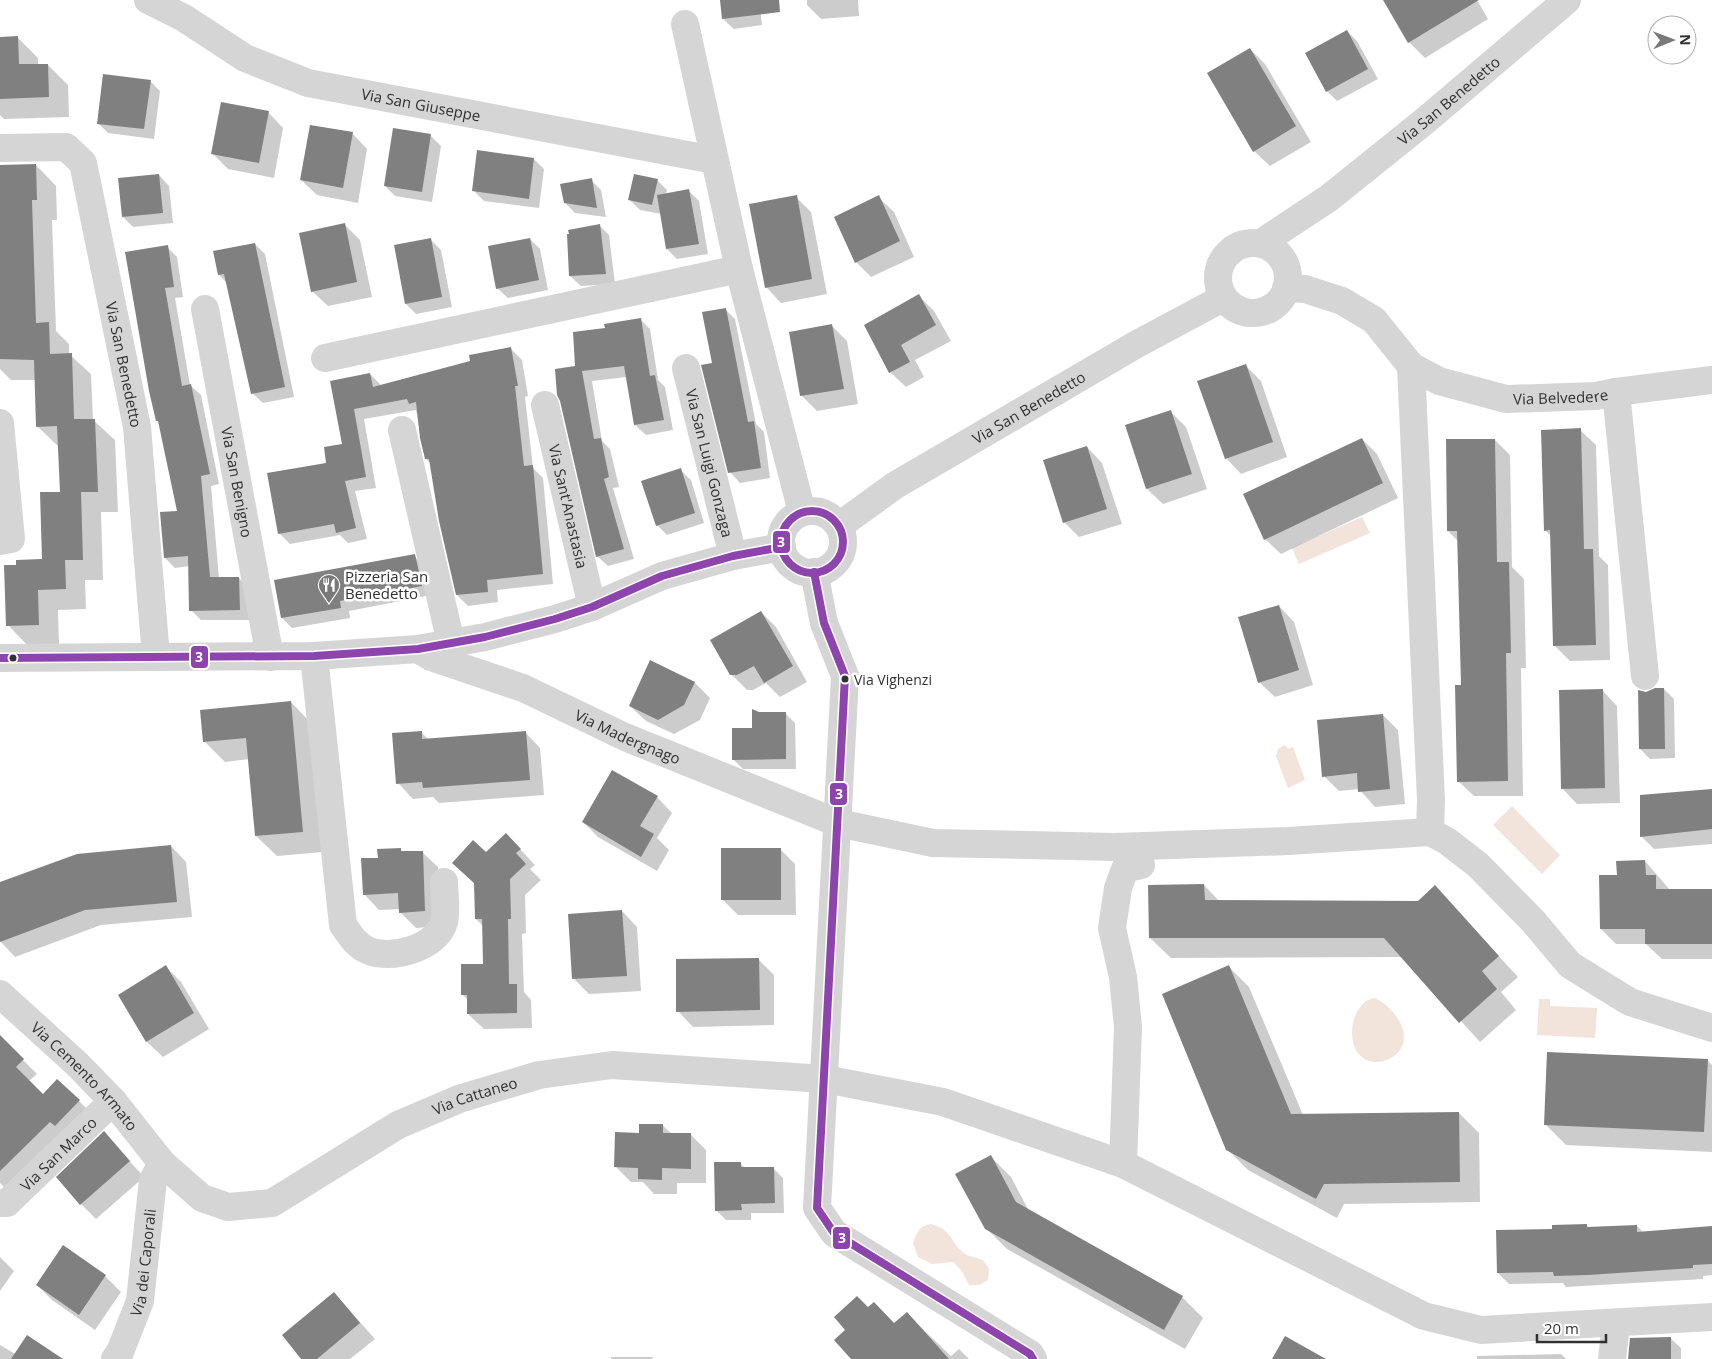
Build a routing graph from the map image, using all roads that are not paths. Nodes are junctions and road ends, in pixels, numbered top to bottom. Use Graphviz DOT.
graph roads {
  1 [pos="148,0"];
  2 [pos="1567,0"];
  3 [pos="685,24"];
  4 [pos="0,148"];
  5 [pos="714,160"];
  6 [pos="1329,198"];
  7 [pos="1261,243"];
  8 [pos="1284,261"];
  9 [pos="739,269"];
  10 [pos="1286,288"];
  11 [pos="1223,298"];
  12 [pos="205,309"];
  13 [pos="325,358"];
  14 [pos="1411,366"];
  15 [pos="686,368"];
  16 [pos="1712,380"];
  17 [pos="1616,392"];
  18 [pos="545,405"];
  19 [pos="0,423"];
  20 [pos="402,430"];
  21 [pos="802,512"];
  22 [pos="839,526"];
  23 [pos="0,541"];
  24 [pos="782,547"];
  25 [pos="733,556"];
  26 [pos="814,572"];
  27 [pos="592,606"];
  28 [pos="450,643"];
  29 [pos="418,649"];
  30 [pos="314,656"];
  31 [pos="156,657"];
  32 [pos="270,657"];
  33 [pos="0,658"];
  34 [pos="1645,676"];
  35 [pos="838,823"];
  36 [pos="1430,832"];
  37 [pos="1141,865"];
  38 [pos="444,882"];
  39 [pos="0,994"];
  40 [pos="1712,1028"];
  41 [pos="825,1079"];
  42 [pos="113,1101"];
  43 [pos="162,1163"];
  44 [pos="1124,1164"];
  45 [pos="0,1203"];
  46 [pos="1712,1317"];
  47 [pos="1616,1324"];
  48 [pos="115,1359"];
  49 [pos="1033,1359"];
  50 [pos="1612,1359"];
  1 -- 5 [label="street, Via San Giuseppe"];
  2 -- 6 [label="street, Via San Benedetto"];
  3 -- 5 [label="street"];
  4 -- 31 [label="street, Via San Benedetto"];
  5 -- 9 [label="street"];
  6 -- 7 [label="street, Via San Benedetto"];
  6 -- 8 [label="street, Via San Benedetto"];
  7 -- 8 [label="street"];
  7 -- 11 [label="street, Via San Benedetto"];
  8 -- 10 [label="street"];
  9 -- 13 [label="street"];
  9 -- 21 [label="street"];
  10 -- 11 [label="street"];
  10 -- 14 [label="street, Via Belvedere"];
  11 -- 22 [label="street, Via San Benedetto"];
  12 -- 32 [label="street, Via San Benigno"];
  14 -- 17 [label="street, Via Belvedere"];
  14 -- 36 [label="street"];
  15 -- 25 [label="street, Via San Luigi Gonzaga"];
  16 -- 17 [label="street"];
  17 -- 34 [label="street, Via Belvedere"];
  18 -- 27 [label="street, Via Sant'Anastasia"];
  19 -- 23 [label="street"];
  20 -- 28 [label="street"];
  21 -- 22 [label="street"];
  21 -- 24 [label="street"];
  22 -- 26 [label="street"];
  24 -- 25 [label="street"];
  24 -- 26 [label="street"];
  25 -- 27 [label="street"];
  26 -- 35 [label="street"];
  27 -- 28 [label="street"];
  28 -- 29 [label="street"];
  29 -- 30 [label="street"];
  29 -- 35 [label="street, Via Madergnago"];
  30 -- 32 [label="street"];
  30 -- 38 [label="street"];
  31 -- 32 [label="street"];
  31 -- 33 [label="street"];
  35 -- 36 [label="street, Via Madergnago"];
  35 -- 41 [label="street"];
  36 -- 40 [label="street"];
  37 -- 44 [label="street"];
  39 -- 42 [label="street, Via Cemento Armato"];
  41 -- 43 [label="street, Via Cattaneo"];
  41 -- 44 [label="street, Via Cattaneo"];
  41 -- 49 [label="street"];
  42 -- 43 [label="street, Via Cemento Armato"];
  42 -- 45 [label="street, Via San Marco"];
  43 -- 48 [label="street, Via dei Caporali"];
  44 -- 47 [label="street, Via Cattaneo"];
  46 -- 47 [label="street, Via Cattaneo"];
  47 -- 50 [label="street"];
}
